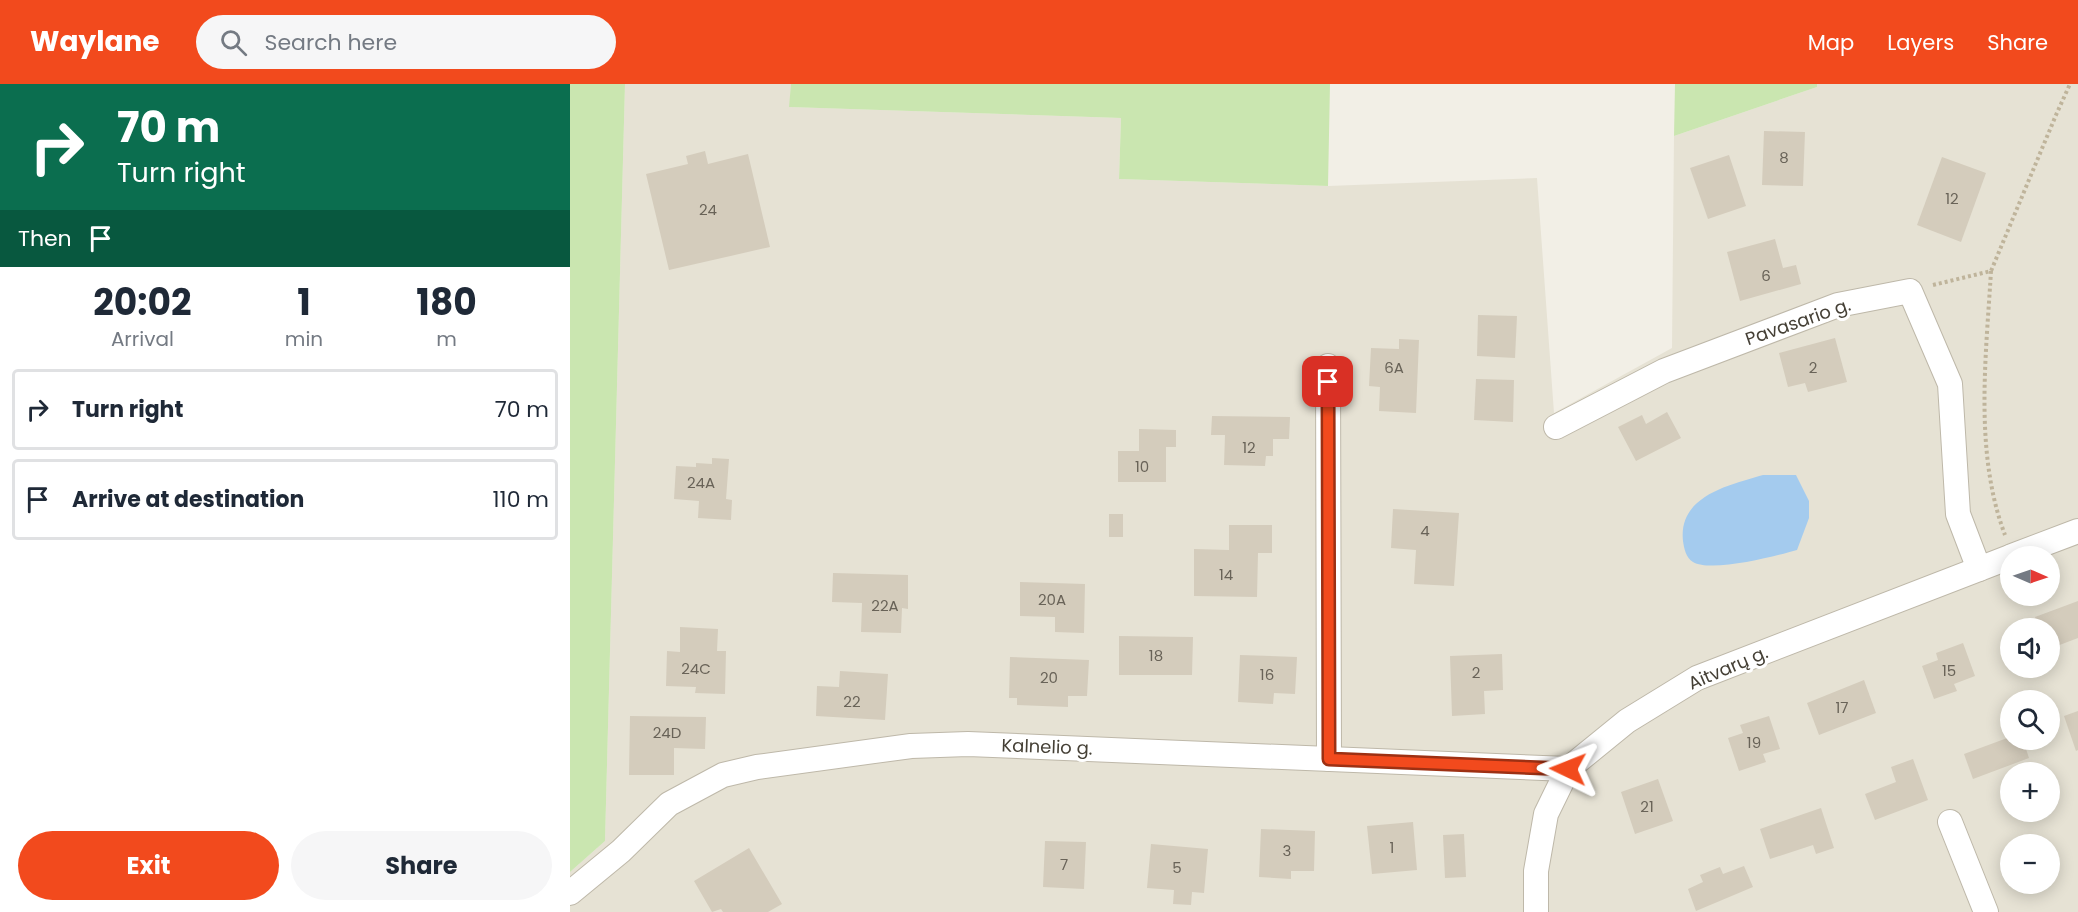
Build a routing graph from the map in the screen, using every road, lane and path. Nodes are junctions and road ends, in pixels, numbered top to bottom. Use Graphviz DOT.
graph roads {
  1 [pos="2070,84"];
  2 [pos="1991,271"];
  3 [pos="1910,291"];
  4 [pos="1328,366"];
  5 [pos="1556,427"];
  6 [pos="2078,531"];
  7 [pos="2007,546"];
  8 [pos="2039,546"];
  9 [pos="2000,561"];
  10 [pos="1979,569"];
  11 [pos="1329,759"];
  12 [pos="1568,769"];
  13 [pos="1950,822"];
  14 [pos="570,893"];
  15 [pos="1536,912"];
  16 [pos="1986,912"];
  1 -- 2 [label="path"];
  2 -- 3 [label="path"];
  2 -- 7 [label="path"];
  3 -- 5 [label="street, Pavasario g."];
  3 -- 10 [label="street"];
  4 -- 11 [label="street"];
  6 -- 8 [label="street, Aitvarų g."];
  9 -- 10 [label="street, Aitvarų g."];
  10 -- 12 [label="street, Aitvarų g."];
  11 -- 12 [label="street, Kalnelio g."];
  11 -- 14 [label="street, Kalnelio g."];
  12 -- 15 [label="street, Aitvarų g."];
  13 -- 16 [label="street"];
}
